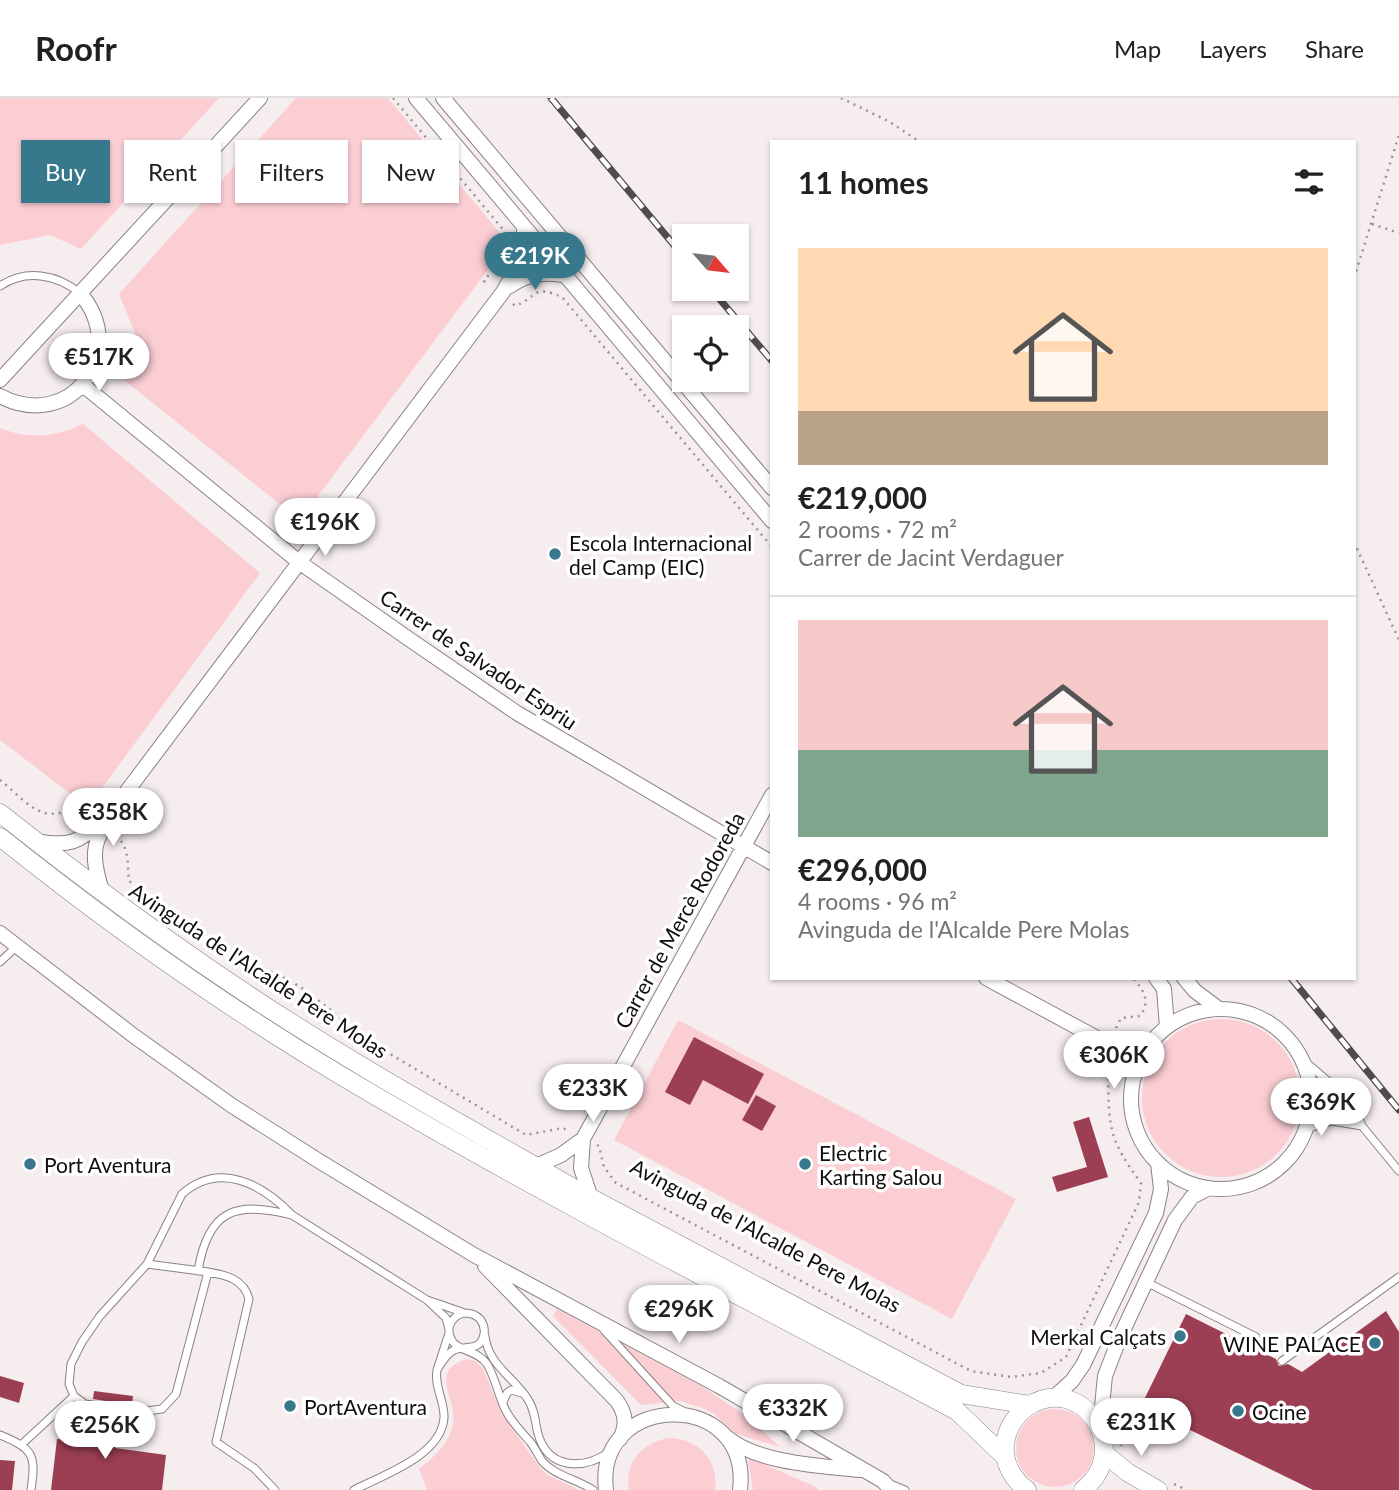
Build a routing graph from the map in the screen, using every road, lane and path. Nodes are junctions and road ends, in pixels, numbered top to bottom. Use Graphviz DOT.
graph roads {
  1 [pos="260,98"];
  2 [pos="393,98"];
  3 [pos="416,98"];
  4 [pos="430,98"];
  5 [pos="443,98"];
  6 [pos="841,98"];
  7 [pos="1399,135"];
  8 [pos="917,140"];
  9 [pos="484,146"];
  10 [pos="1372,224"];
  11 [pos="524,227"];
  12 [pos="1399,233"];
  13 [pos="1356,272"];
  14 [pos="563,275"];
  15 [pos="484,281"];
  16 [pos="0,286"];
  17 [pos="503,292"];
  18 [pos="80,293"];
  19 [pos="515,306"];
  20 [pos="0,380"];
  21 [pos="82,385"];
  22 [pos="0,396"];
  23 [pos="770,486"];
  24 [pos="770,519"];
  25 [pos="770,545"];
  26 [pos="1356,546"];
  27 [pos="299,562"];
  28 [pos="1399,640"];
  29 [pos="0,780"];
  30 [pos="770,799"];
  31 [pos="0,813"];
  32 [pos="102,825"];
  33 [pos="0,837"];
  34 [pos="36,841"];
  35 [pos="743,847"];
  36 [pos="770,862"];
  37 [pos="103,894"];
  38 [pos="0,933"];
  39 [pos="17,946"];
  40 [pos="0,962"];
  41 [pos="990,980"];
  42 [pos="1135,980"];
  43 [pos="1157,980"];
  44 [pos="1186,980"];
  45 [pos="1219,1009"];
  46 [pos="1121,1018"];
  47 [pos="1167,1027"];
  48 [pos="1152,1041"];
  49 [pos="1108,1044"];
  50 [pos="1302,1059"];
  51 [pos="1097,1065"];
  52 [pos="1134,1077"];
  53 [pos="1362,1126"];
  54 [pos="1306,1129"];
  55 [pos="583,1139"];
  56 [pos="1158,1163"];
  57 [pos="536,1166"];
  58 [pos="1399,1171"];
  59 [pos="1209,1188"];
  60 [pos="591,1198"];
  61 [pos="292,1215"];
  62 [pos="474,1255"];
  63 [pos="147,1264"];
  64 [pos="198,1271"];
  65 [pos="208,1272"];
  66 [pos="1399,1277"];
  67 [pos="1146,1282"];
  68 [pos="427,1300"];
  69 [pos="466,1313"];
  70 [pos="588,1316"];
  71 [pos="449,1331"];
  72 [pos="484,1332"];
  73 [pos="1256,1337"];
  74 [pos="464,1349"];
  75 [pos="1282,1361"];
  76 [pos="437,1370"];
  77 [pos="1118,1394"];
  78 [pos="74,1396"];
  79 [pos="525,1396"];
  80 [pos="1052,1399"];
  81 [pos="1030,1405"];
  82 [pos="503,1406"];
  83 [pos="696,1417"];
  84 [pos="715,1427"];
  85 [pos="1100,1427"];
  86 [pos="0,1435"];
  87 [pos="620,1439"];
  88 [pos="22,1444"];
  89 [pos="1113,1450"];
  90 [pos="1005,1457"];
  91 [pos="864,1470"];
  92 [pos="741,1486"];
  93 [pos="1164,1486"];
  94 [pos="893,1489"];
  95 [pos="31,1490"];
  96 [pos="275,1490"];
  97 [pos="354,1490"];
  98 [pos="593,1490"];
  99 [pos="606,1490"];
  100 [pos="1027,1490"];
  101 [pos="1083,1490"];
  102 [pos="1187,1490"];
  1 -- 18 [label="street"];
  2 -- 15 [label="path"];
  3 -- 11 [label="street"];
  4 -- 9 [label="street"];
  5 -- 9 [label="street"];
  6 -- 8 [label="path"];
  7 -- 10 [label="path"];
  9 -- 23 [label="street"];
  10 -- 12 [label="path"];
  10 -- 13 [label="path"];
  11 -- 14 [label="street"];
  11 -- 17 [label="street"];
  14 -- 17 [label="street"];
  14 -- 24 [label="street"];
  16 -- 18 [label="lane"];
  17 -- 27 [label="street"];
  18 -- 20 [label="street"];
  18 -- 21 [label="street"];
  19 -- 25 [label="path"];
  21 -- 22 [label="street"];
  21 -- 27 [label="street, Carrer de Salvador Espriu"];
  26 -- 28 [label="path"];
  27 -- 32 [label="street"];
  27 -- 35 [label="street, Carrer de Salvador Espriu"];
  29 -- 32 [label="path, Avinguda de l'Alcalde Pere Molas"];
  30 -- 35 [label="street, Carrer de Mercè Rodoreda"];
  31 -- 34 [label="street, Avinguda de l'Alcalde Pere Molas"];
  32 -- 34 [label="street"];
  32 -- 37 [label="street"];
  32 -- 55 [label="path, Avinguda de l'Alcalde Pere Molas"];
  33 -- 90 [label="street, Avinguda de l'Alcalde Pere Molas"];
  34 -- 37 [label="street, Avinguda de l'Alcalde Pere Molas"];
  35 -- 36 [label="street, Carrer de Salvador Espriu"];
  35 -- 55 [label="street, Carrer de Mercè Rodoreda"];
  37 -- 57 [label="street, Avinguda de l'Alcalde Pere Molas"];
  38 -- 39 [label="street"];
  39 -- 40 [label="lane"];
  39 -- 62 [label="street"];
  41 -- 49 [label="street"];
  42 -- 46 [label="path"];
  43 -- 47 [label="street"];
  44 -- 45 [label="street"];
  45 -- 47 [label="street"];
  45 -- 50 [label="street"];
  47 -- 48 [label="street"];
  48 -- 49 [label="street"];
  48 -- 52 [label="street"];
  49 -- 52 [label="street"];
  50 -- 53 [label="lane"];
  50 -- 54 [label="street"];
  51 -- 55 [label="path, Avinguda de l'Alcalde Pere Molas"];
  52 -- 56 [label="street"];
  53 -- 54 [label="lane"];
  53 -- 58 [label="lane"];
  54 -- 59 [label="street"];
  55 -- 57 [label="street, Carrer de Mercè Rodoreda"];
  55 -- 60 [label="street, Carrer de Mercè Rodoreda"];
  56 -- 59 [label="street"];
  56 -- 80 [label="street"];
  57 -- 60 [label="street, Avinguda de l'Alcalde Pere Molas"];
  59 -- 67 [label="street"];
  60 -- 81 [label="street, Avinguda de l'Alcalde Pere Molas"];
  61 -- 63 [label="lane"];
  61 -- 64 [label="lane"];
  61 -- 68 [label="lane"];
  62 -- 70 [label="street"];
  62 -- 87 [label="street"];
  63 -- 64 [label="lane"];
  63 -- 78 [label="lane"];
  64 -- 65 [label="lane"];
  65 -- 78 [label="lane"];
  65 -- 96 [label="lane"];
  66 -- 75 [label="lane"];
  67 -- 73 [label="lane"];
  67 -- 85 [label="street"];
  68 -- 69 [label="lane"];
  68 -- 71 [label="lane"];
  69 -- 71 [label="lane"];
  69 -- 72 [label="lane"];
  70 -- 83 [label="lane"];
  70 -- 91 [label="street"];
  71 -- 74 [label="lane"];
  71 -- 76 [label="lane"];
  72 -- 74 [label="lane"];
  72 -- 79 [label="lane"];
  74 -- 76 [label="lane"];
  74 -- 82 [label="lane"];
  76 -- 97 [label="lane"];
  77 -- 89 [label="path"];
  78 -- 88 [label="lane"];
  79 -- 82 [label="lane"];
  79 -- 87 [label="lane"];
  80 -- 81 [label="street"];
  80 -- 85 [label="street"];
  81 -- 90 [label="street"];
  82 -- 98 [label="lane"];
  83 -- 84 [label="street"];
  83 -- 87 [label="street"];
  84 -- 91 [label="street"];
  84 -- 92 [label="street"];
  85 -- 89 [label="street"];
  86 -- 88 [label="lane"];
  87 -- 99 [label="street"];
  88 -- 95 [label="lane"];
  89 -- 93 [label="street"];
  89 -- 101 [label="street"];
  90 -- 100 [label="street, Avinguda de l'Alcalde Pere Molas"];
  91 -- 94 [label="street"];
  93 -- 102 [label="path"];
}
